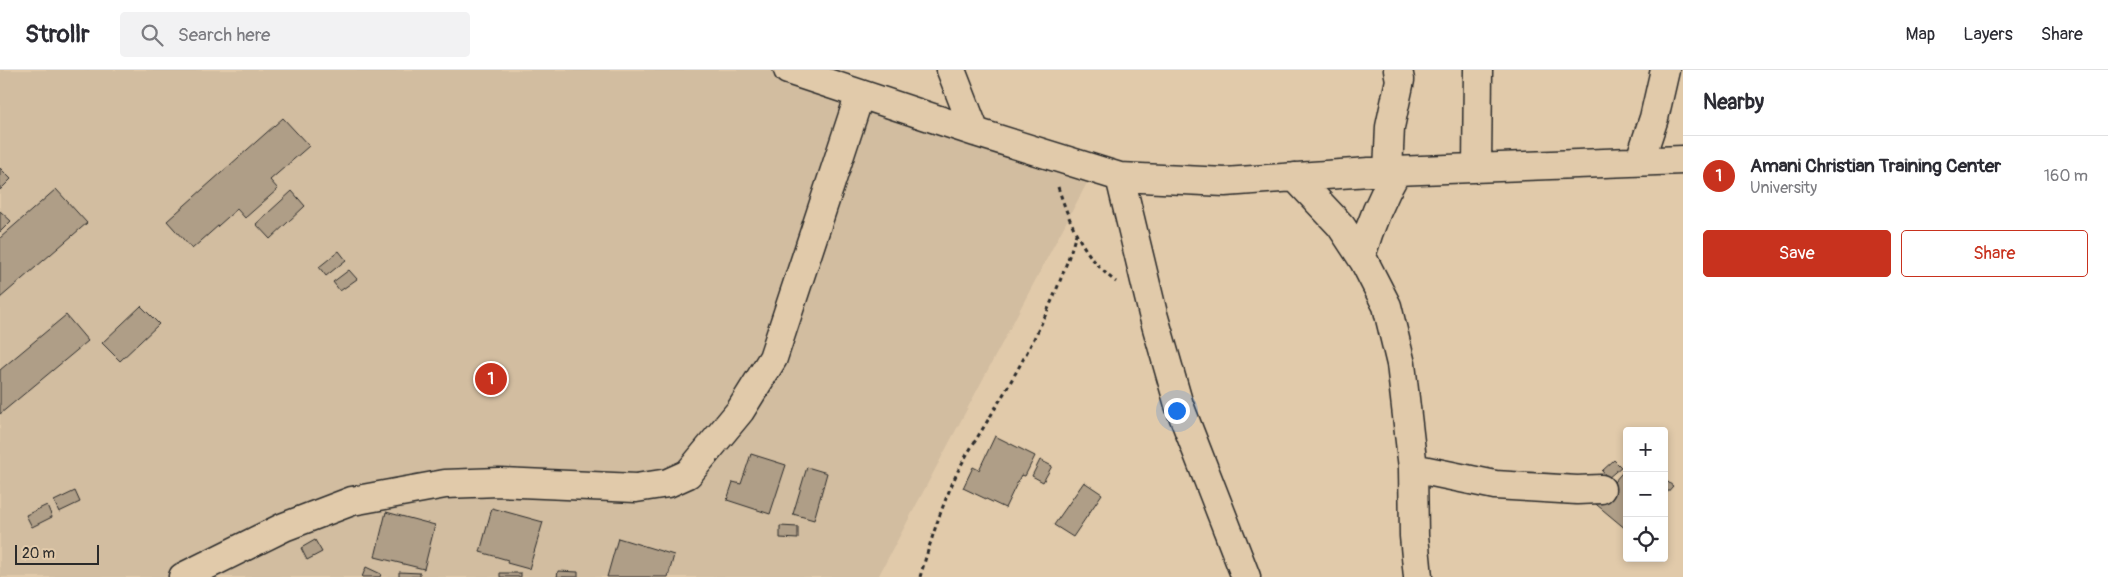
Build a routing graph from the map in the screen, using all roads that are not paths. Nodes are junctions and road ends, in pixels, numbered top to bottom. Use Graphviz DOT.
graph roads {
  1 [pos="788,70"];
  2 [pos="951,70"];
  3 [pos="1398,70"];
  4 [pos="1478,70"];
  5 [pos="1665,70"];
  6 [pos="1675,70"];
  7 [pos="1683,77"];
  8 [pos="860,94"];
  9 [pos="975,132"];
  10 [pos="1640,160"];
  11 [pos="1683,160"];
  12 [pos="1477,167"];
  13 [pos="1393,171"];
  14 [pos="1120,177"];
  15 [pos="1295,177"];
  16 [pos="1360,256"];
  17 [pos="1414,468"];
  18 [pos="1601,489"];
  19 [pos="183,577"];
  20 [pos="1246,577"];
  21 [pos="1418,577"];
  1 -- 8 [label="street"];
  2 -- 9 [label="street"];
  3 -- 13 [label="street"];
  4 -- 12 [label="street"];
  5 -- 10 [label="street"];
  6 -- 7 [label="street"];
  8 -- 9 [label="street"];
  8 -- 19 [label="street"];
  9 -- 14 [label="street"];
  10 -- 11 [label="street"];
  10 -- 12 [label="street"];
  12 -- 13 [label="street"];
  13 -- 15 [label="street"];
  13 -- 16 [label="street"];
  14 -- 15 [label="street"];
  14 -- 20 [label="street"];
  15 -- 16 [label="street"];
  16 -- 17 [label="street"];
  17 -- 18 [label="street"];
  17 -- 21 [label="street"];
}
